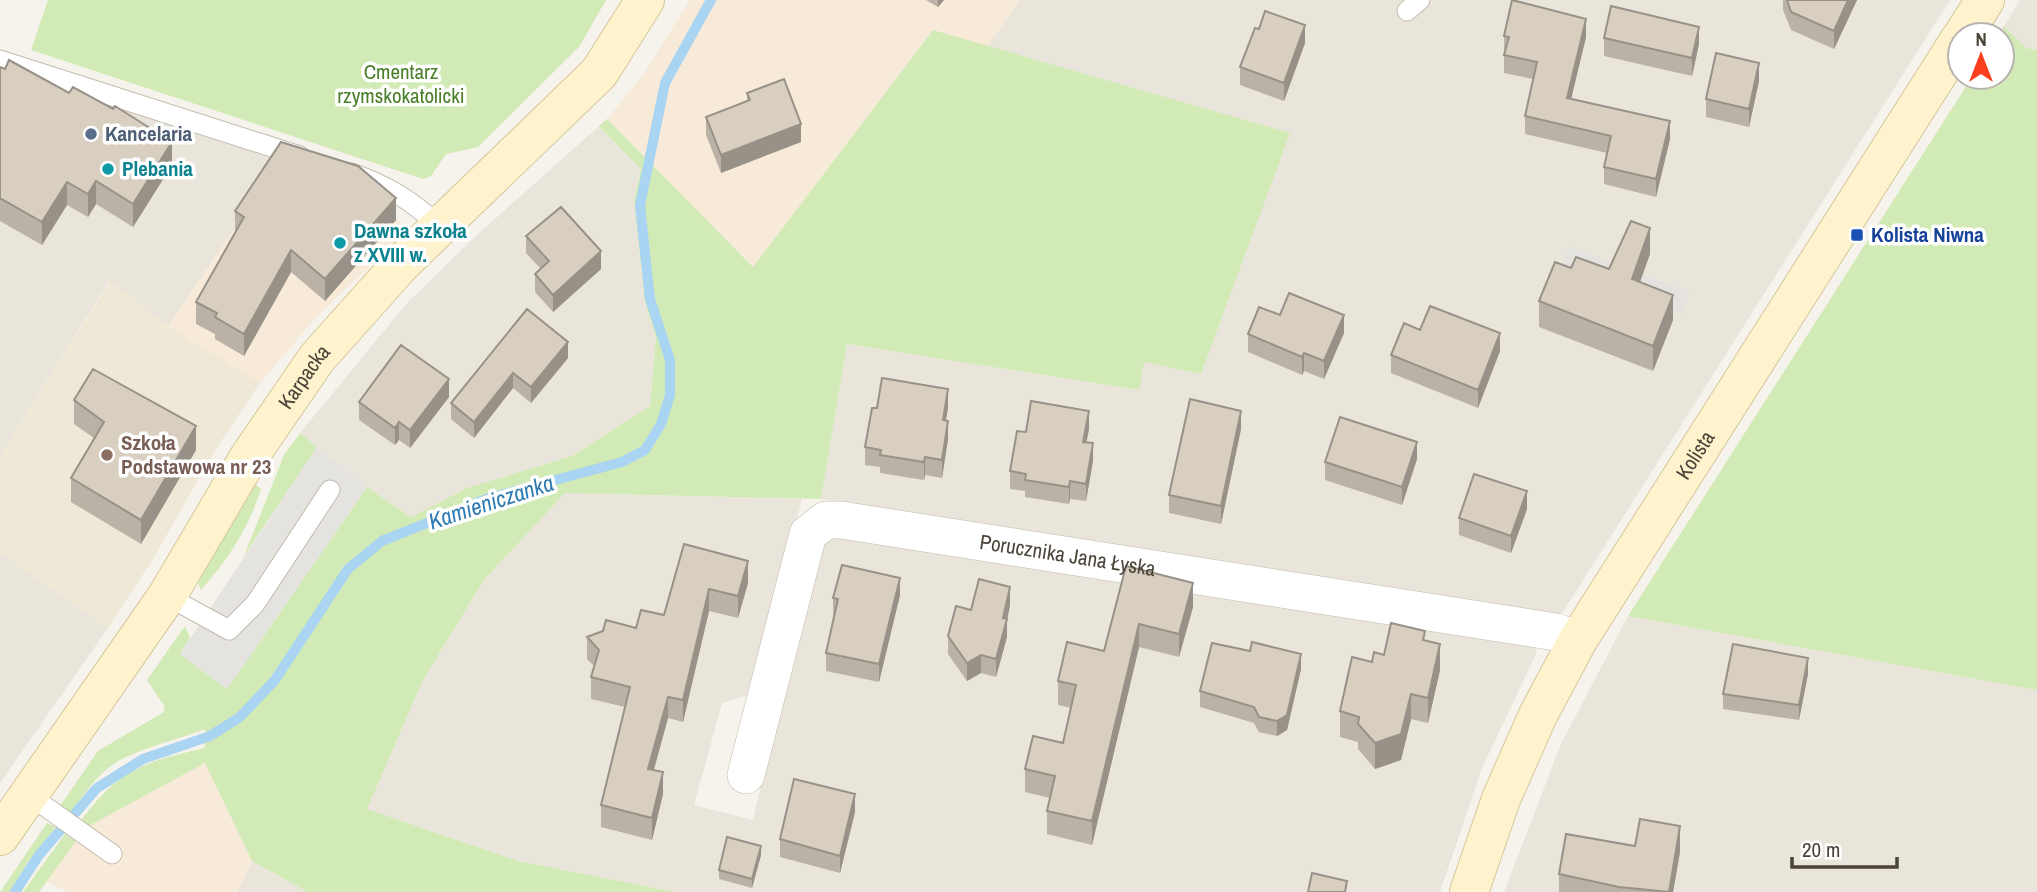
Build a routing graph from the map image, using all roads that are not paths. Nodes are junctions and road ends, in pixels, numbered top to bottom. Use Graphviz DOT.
graph roads {
  1 [pos="645,0"];
  2 [pos="1985,0"];
  3 [pos="1971,21"];
  4 [pos="0,60"];
  5 [pos="1946,61"];
  6 [pos="439,226"];
  7 [pos="330,490"];
  8 [pos="167,596"];
  9 [pos="1578,640"];
  10 [pos="746,775"];
  11 [pos="42,805"];
  12 [pos="0,836"];
  13 [pos="112,853"];
  14 [pos="1469,892"];
  1 -- 6 [label="street, Karpacka"];
  2 -- 3 [label="street, Kolista"];
  4 -- 6 [label="lane"];
  5 -- 9 [label="street, Kolista"];
  6 -- 8 [label="street, Karpacka"];
  7 -- 8 [label="lane"];
  8 -- 11 [label="street, Karpacka"];
  9 -- 10 [label="street, Porucznika Jana Łyska"];
  9 -- 14 [label="street, Kolista"];
  11 -- 12 [label="street, Karpacka"];
  11 -- 13 [label="lane"];
}
